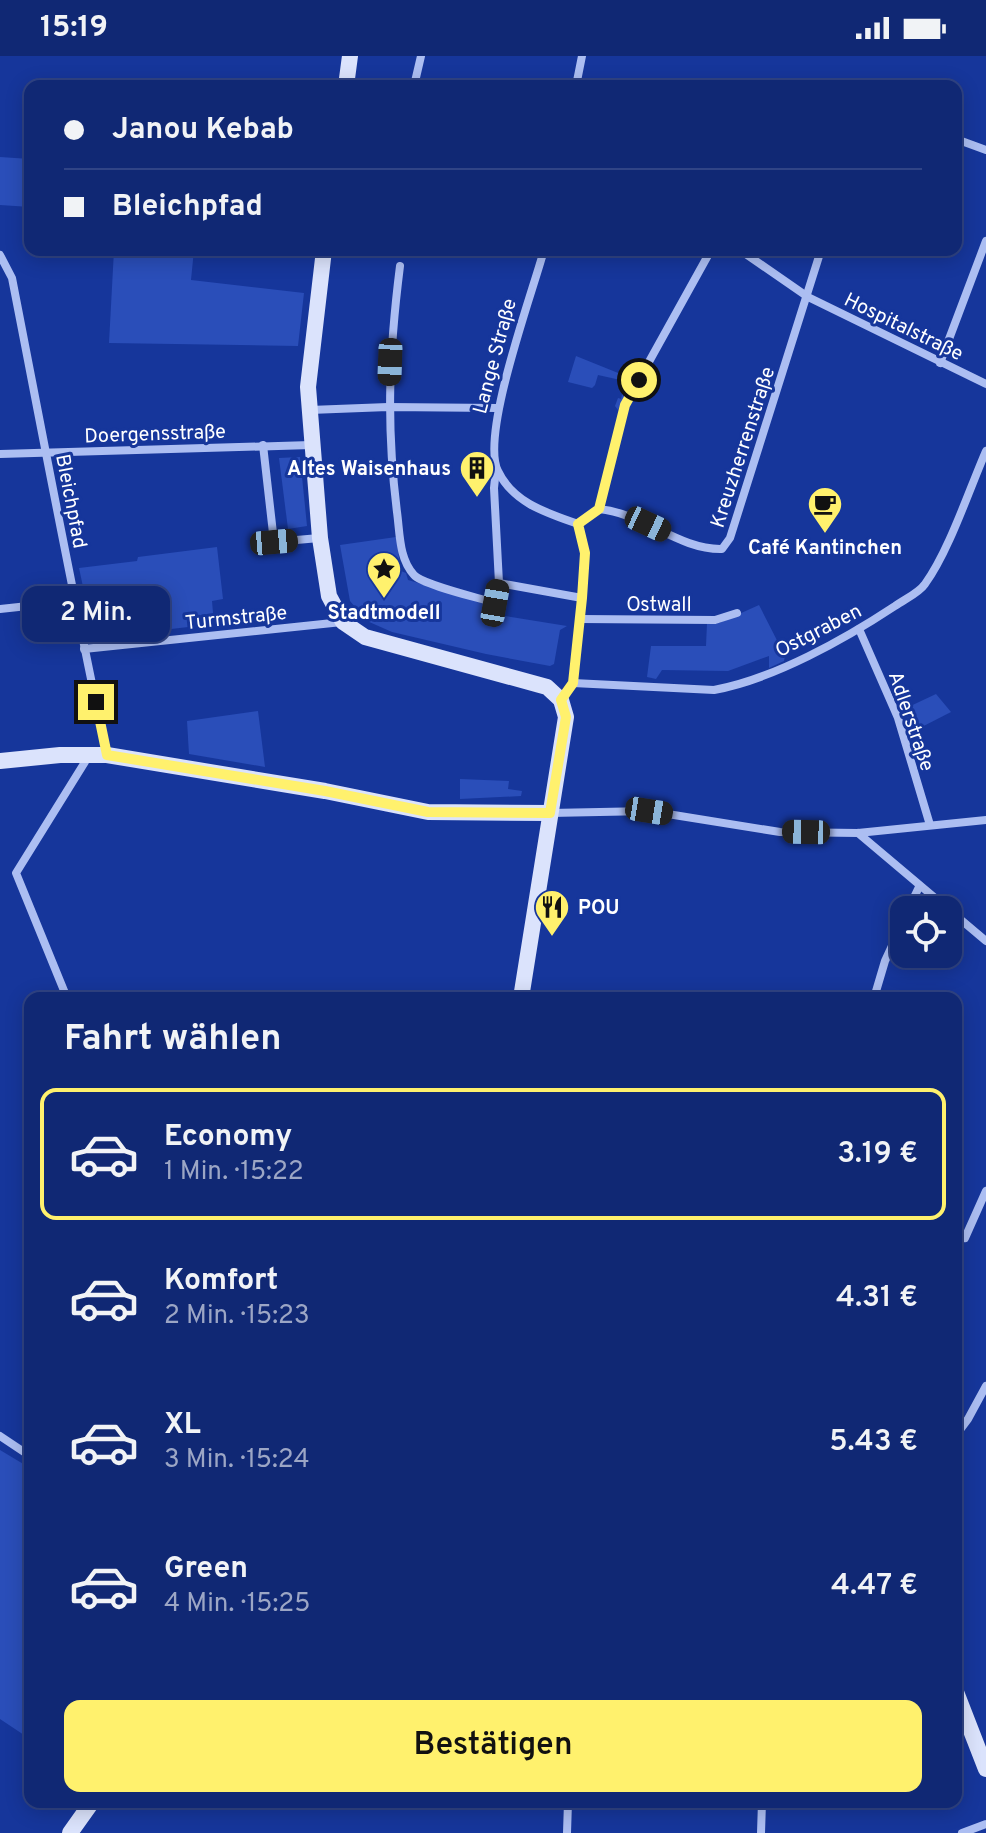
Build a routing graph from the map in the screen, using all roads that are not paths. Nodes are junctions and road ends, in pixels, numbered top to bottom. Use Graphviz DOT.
graph roads {
  1 [pos="350,56"];
  2 [pos="421,56"];
  3 [pos="582,56"];
  4 [pos="347,80"];
  5 [pos="415,80"];
  6 [pos="577,80"];
  7 [pos="962,141"];
  8 [pos="986,150"];
  9 [pos="986,241"];
  10 [pos="0,255"];
  11 [pos="323,256"];
  12 [pos="542,256"];
  13 [pos="708,256"];
  14 [pos="749,256"];
  15 [pos="819,256"];
  16 [pos="400,266"];
  17 [pos="808,297"];
  18 [pos="940,363"];
  19 [pos="986,384"];
  20 [pos="388,407"];
  21 [pos="497,408"];
  22 [pos="309,410"];
  23 [pos="263,445"];
  24 [pos="311,445"];
  25 [pos="986,451"];
  26 [pos="46,453"];
  27 [pos="0,454"];
  28 [pos="496,469"];
  29 [pos="599,509"];
  30 [pos="578,524"];
  31 [pos="320,538"];
  32 [pos="499,583"];
  33 [pos="582,598"];
  34 [pos="74,601"];
  35 [pos="0,609"];
  36 [pos="737,613"];
  37 [pos="580,619"];
  38 [pos="343,622"];
  39 [pos="859,629"];
  40 [pos="84,649"];
  41 [pos="573,683"];
  42 [pos="561,700"];
  43 [pos="84,755"];
  44 [pos="107,755"];
  45 [pos="0,761"];
  46 [pos="550,813"];
  47 [pos="986,820"];
  48 [pos="930,825"];
  49 [pos="858,833"];
  50 [pos="919,887"];
  51 [pos="915,896"];
  52 [pos="986,941"];
  53 [pos="890,950"];
  54 [pos="65,992"];
  55 [pos="522,992"];
  56 [pos="876,992"];
  57 [pos="986,1191"];
  58 [pos="965,1238"];
  59 [pos="986,1386"];
  60 [pos="962,1427"];
  61 [pos="0,1436"];
  62 [pos="24,1452"];
  63 [pos="962,1707"];
  64 [pos="986,1769"];
  65 [pos="88,1808"];
  66 [pos="568,1808"];
  67 [pos="762,1808"];
  68 [pos="986,1824"];
  69 [pos="70,1833"];
  70 [pos="567,1833"];
  71 [pos="761,1833"];
  72 [pos="962,1833"];
  1 -- 4 [label="main road"];
  2 -- 5 [label="street"];
  3 -- 6 [label="street"];
  7 -- 8 [label="street"];
  9 -- 18 [label="street"];
  10 -- 26 [label="street, Bleichpfad"];
  11 -- 22 [label="main road"];
  12 -- 21 [label="street, Lange Straße"];
  13 -- 29 [label="street"];
  14 -- 17 [label="street, Hospitalstraße"];
  15 -- 17 [label="street, Kreuzherrenstraße"];
  16 -- 20 [label="street"];
  17 -- 18 [label="street, Hospitalstraße"];
  17 -- 29 [label="street, Kreuzherrenstraße"];
  18 -- 19 [label="street, Hospitalstraße"];
  20 -- 21 [label="street"];
  20 -- 22 [label="street"];
  20 -- 32 [label="street"];
  21 -- 28 [label="street, Lange Straße"];
  22 -- 24 [label="main road"];
  23 -- 24 [label="street, Doergensstraße"];
  23 -- 26 [label="street, Doergensstraße"];
  23 -- 31 [label="street"];
  24 -- 31 [label="main road"];
  25 -- 39 [label="street, Ostgraben"];
  26 -- 27 [label="street, Doergensstraße"];
  26 -- 34 [label="street, Bleichpfad"];
  28 -- 30 [label="street"];
  28 -- 32 [label="street, Lange Straße"];
  29 -- 30 [label="street"];
  30 -- 33 [label="street"];
  31 -- 38 [label="main road"];
  32 -- 33 [label="street"];
  33 -- 37 [label="street"];
  34 -- 35 [label="street"];
  34 -- 40 [label="street, Bleichpfad"];
  36 -- 37 [label="street, Ostwall"];
  37 -- 41 [label="street"];
  38 -- 40 [label="street, Turmstraße"];
  38 -- 42 [label="main road"];
  39 -- 41 [label="street, Ostgraben"];
  39 -- 48 [label="street, Adlerstraße"];
  40 -- 44 [label="street, Bleichpfad"];
  41 -- 42 [label="street"];
  42 -- 46 [label="main road"];
  43 -- 44 [label="main road"];
  43 -- 45 [label="main road"];
  43 -- 54 [label="street"];
  44 -- 46 [label="main road"];
  46 -- 49 [label="street"];
  46 -- 55 [label="main road"];
  47 -- 48 [label="street"];
  48 -- 49 [label="street"];
  49 -- 50 [label="street"];
  50 -- 51 [label="street"];
  50 -- 52 [label="street"];
  53 -- 56 [label="street"];
  57 -- 58 [label="street"];
  59 -- 60 [label="street"];
  61 -- 62 [label="street"];
  63 -- 64 [label="main road"];
  65 -- 69 [label="main road"];
  66 -- 70 [label="street"];
  67 -- 71 [label="street"];
  68 -- 72 [label="street"];
}
